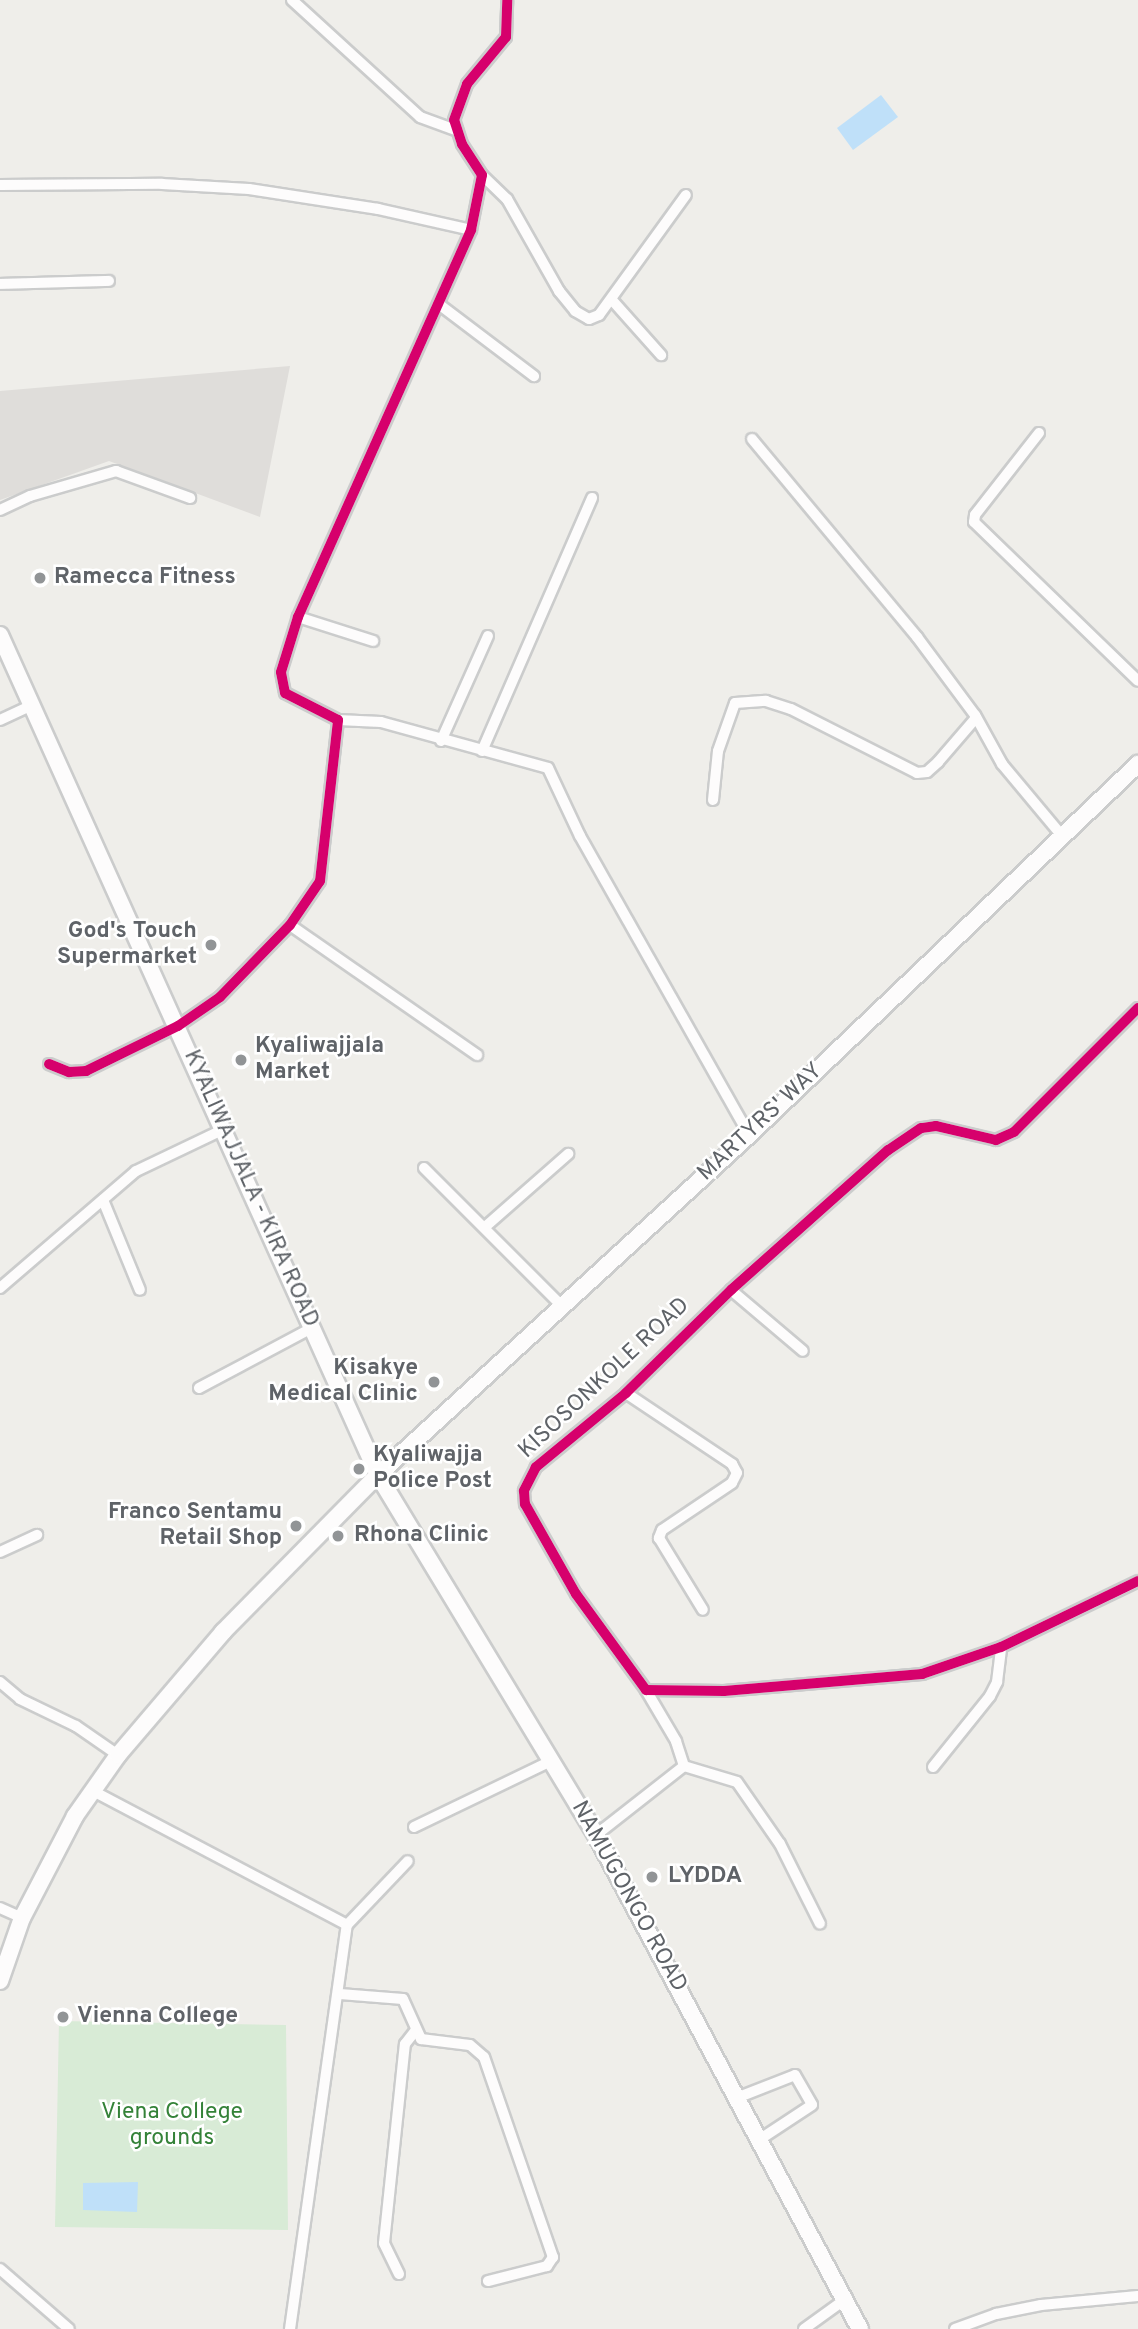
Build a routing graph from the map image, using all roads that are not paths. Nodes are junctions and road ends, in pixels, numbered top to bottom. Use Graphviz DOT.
graph roads {
  1 [pos="292,0"];
  2 [pos="507,0"];
  3 [pos="458,131"];
  4 [pos="482,175"];
  5 [pos="0,185"];
  6 [pos="686,195"];
  7 [pos="471,230"];
  8 [pos="109,281"];
  9 [pos="0,284"];
  10 [pos="612,300"];
  11 [pos="440,305"];
  12 [pos="661,355"];
  13 [pos="534,376"];
  14 [pos="1039,433"];
  15 [pos="752,439"];
  16 [pos="190,498"];
  17 [pos="592,498"];
  18 [pos="0,510"];
  19 [pos="298,617"];
  20 [pos="0,635"];
  21 [pos="488,636"];
  22 [pos="373,641"];
  23 [pos="1138,681"];
  24 [pos="32,705"];
  25 [pos="976,718"];
  26 [pos="0,720"];
  27 [pos="338,720"];
  28 [pos="441,741"];
  29 [pos="482,751"];
  30 [pos="1138,764"];
  31 [pos="713,800"];
  32 [pos="1063,837"];
  33 [pos="290,925"];
  34 [pos="1138,1008"];
  35 [pos="178,1026"];
  36 [pos="477,1055"];
  37 [pos="49,1064"];
  38 [pos="222,1130"];
  39 [pos="749,1135"];
  40 [pos="568,1154"];
  41 [pos="424,1168"];
  42 [pos="103,1200"];
  43 [pos="485,1227"];
  44 [pos="0,1288"];
  45 [pos="140,1290"];
  46 [pos="730,1290"];
  47 [pos="561,1305"];
  48 [pos="312,1328"];
  49 [pos="803,1351"];
  50 [pos="199,1388"];
  51 [pos="626,1393"];
  52 [pos="378,1475"];
  53 [pos="37,1535"];
  54 [pos="0,1552"];
  55 [pos="1138,1581"];
  56 [pos="703,1610"];
  57 [pos="1001,1647"];
  58 [pos="0,1682"];
  59 [pos="646,1690"];
  60 [pos="118,1755"];
  61 [pos="551,1761"];
  62 [pos="684,1766"];
  63 [pos="933,1767"];
  64 [pos="93,1791"];
  65 [pos="414,1827"];
  66 [pos="596,1835"];
  67 [pos="408,1861"];
  68 [pos="0,1908"];
  69 [pos="22,1918"];
  70 [pos="820,1924"];
  71 [pos="347,1925"];
  72 [pos="0,1981"];
  73 [pos="340,1994"];
  74 [pos="416,2030"];
  75 [pos="739,2097"];
  76 [pos="762,2138"];
  77 [pos="0,2269"];
  78 [pos="399,2274"];
  79 [pos="488,2281"];
  80 [pos="1138,2296"];
  81 [pos="847,2298"];
  82 [pos="69,2329"];
  83 [pos="290,2329"];
  84 [pos="804,2329"];
  85 [pos="860,2329"];
  86 [pos="955,2329"];
  1 -- 3 [label="street"];
  2 -- 3 [label="street"];
  3 -- 4 [label="street"];
  4 -- 7 [label="street"];
  4 -- 10 [label="street"];
  5 -- 7 [label="street"];
  6 -- 10 [label="street"];
  7 -- 11 [label="street"];
  8 -- 9 [label="street"];
  10 -- 12 [label="street"];
  11 -- 13 [label="street"];
  11 -- 19 [label="street"];
  14 -- 23 [label="street"];
  15 -- 25 [label="street"];
  16 -- 18 [label="street"];
  17 -- 29 [label="street"];
  19 -- 22 [label="street"];
  19 -- 27 [label="street"];
  20 -- 24 [label="main road, KYALIWAJJALA - KIRA ROAD"];
  21 -- 28 [label="street"];
  24 -- 26 [label="street"];
  24 -- 35 [label="main road, KYALIWAJJALA - KIRA ROAD"];
  25 -- 31 [label="street"];
  25 -- 32 [label="street"];
  27 -- 28 [label="street"];
  27 -- 33 [label="street"];
  28 -- 29 [label="street"];
  29 -- 39 [label="street"];
  30 -- 32 [label="main road, MARTYRS' WAY"];
  32 -- 39 [label="main road, MARTYRS' WAY"];
  33 -- 35 [label="street"];
  33 -- 36 [label="street"];
  34 -- 46 [label="street, KISOSONKOLE ROAD"];
  35 -- 37 [label="street"];
  35 -- 38 [label="main road, KYALIWAJJALA - KIRA ROAD"];
  38 -- 42 [label="street"];
  38 -- 48 [label="main road, KYALIWAJJALA - KIRA ROAD"];
  39 -- 47 [label="main road, MARTYRS' WAY"];
  40 -- 43 [label="street"];
  41 -- 43 [label="street"];
  42 -- 44 [label="street"];
  42 -- 45 [label="street"];
  43 -- 47 [label="street"];
  46 -- 49 [label="street"];
  46 -- 51 [label="street, KISOSONKOLE ROAD"];
  47 -- 52 [label="main road, MARTYRS' WAY"];
  48 -- 50 [label="street"];
  48 -- 52 [label="main road, KYALIWAJJALA - KIRA ROAD"];
  51 -- 56 [label="street"];
  51 -- 59 [label="street, KISOSONKOLE ROAD"];
  52 -- 60 [label="main road, MARTYRS' WAY"];
  52 -- 61 [label="main road, NAMUGONGO ROAD"];
  53 -- 54 [label="street"];
  55 -- 57 [label="street"];
  57 -- 59 [label="street"];
  57 -- 63 [label="street"];
  58 -- 60 [label="street"];
  59 -- 62 [label="street, KISOSONKOLE ROAD"];
  60 -- 64 [label="main road, MARTYRS' WAY"];
  61 -- 65 [label="street"];
  61 -- 66 [label="main road, NAMUGONGO ROAD"];
  62 -- 66 [label="street"];
  62 -- 70 [label="street"];
  64 -- 69 [label="main road, MARTYRS' WAY"];
  64 -- 71 [label="street"];
  66 -- 75 [label="main road, NAMUGONGO ROAD"];
  67 -- 71 [label="street"];
  68 -- 69 [label="street"];
  69 -- 72 [label="main road, MARTYRS' WAY"];
  71 -- 73 [label="street"];
  73 -- 74 [label="street"];
  73 -- 83 [label="street"];
  74 -- 78 [label="street"];
  74 -- 79 [label="street"];
  75 -- 76 [label="main road, NAMUGONGO ROAD"];
  75 -- 76 [label="street"];
  76 -- 81 [label="main road, NAMUGONGO ROAD"];
  77 -- 82 [label="street"];
  80 -- 86 [label="street"];
  81 -- 84 [label="street"];
  81 -- 85 [label="main road, NAMUGONGO ROAD"];
}
